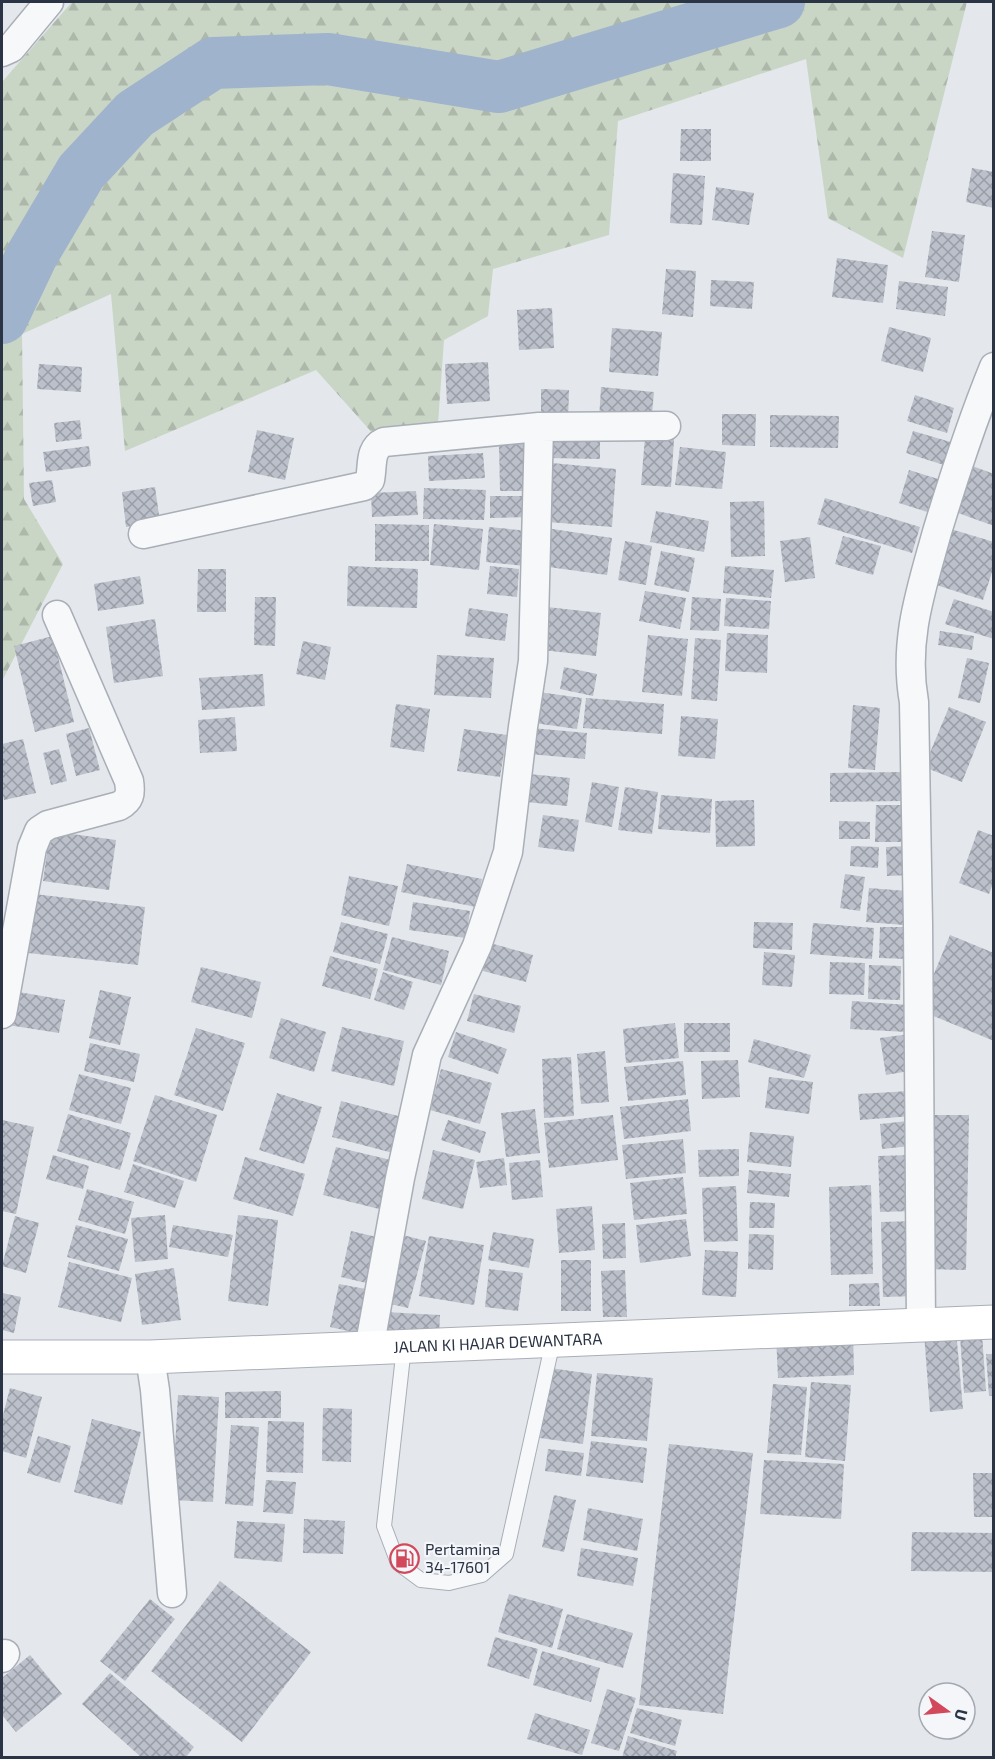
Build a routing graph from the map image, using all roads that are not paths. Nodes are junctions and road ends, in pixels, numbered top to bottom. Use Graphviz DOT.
graph roads {
  1 [pos="49,2"];
  2 [pos="2,52"];
  3 [pos="993,367"];
  4 [pos="666,426"];
  5 [pos="539,427"];
  6 [pos="143,534"];
  7 [pos="57,615"];
  8 [pos="2,1014"];
  9 [pos="993,1322"];
  10 [pos="921,1324"];
  11 [pos="553,1341"];
  12 [pos="404,1347"];
  13 [pos="369,1349"];
  14 [pos="2,1357"];
  15 [pos="150,1358"];
  16 [pos="172,1593"];
  1 -- 2 [label="street"];
  3 -- 10 [label="street"];
  4 -- 5 [label="street"];
  5 -- 6 [label="street"];
  5 -- 13 [label="street"];
  7 -- 8 [label="street"];
  9 -- 10 [label="main road, JALAN KI HAJAR DEWANTARA"];
  10 -- 11 [label="main road, JALAN KI HAJAR DEWANTARA"];
  11 -- 12 [label="main road, JALAN KI HAJAR DEWANTARA"];
  11 -- 12 [label="lane"];
  12 -- 13 [label="main road, JALAN KI HAJAR DEWANTARA"];
  13 -- 15 [label="main road, JALAN KI HAJAR DEWANTARA"];
  14 -- 15 [label="main road, JALAN KI HAJAR DEWANTARA"];
  15 -- 16 [label="street"];
}
